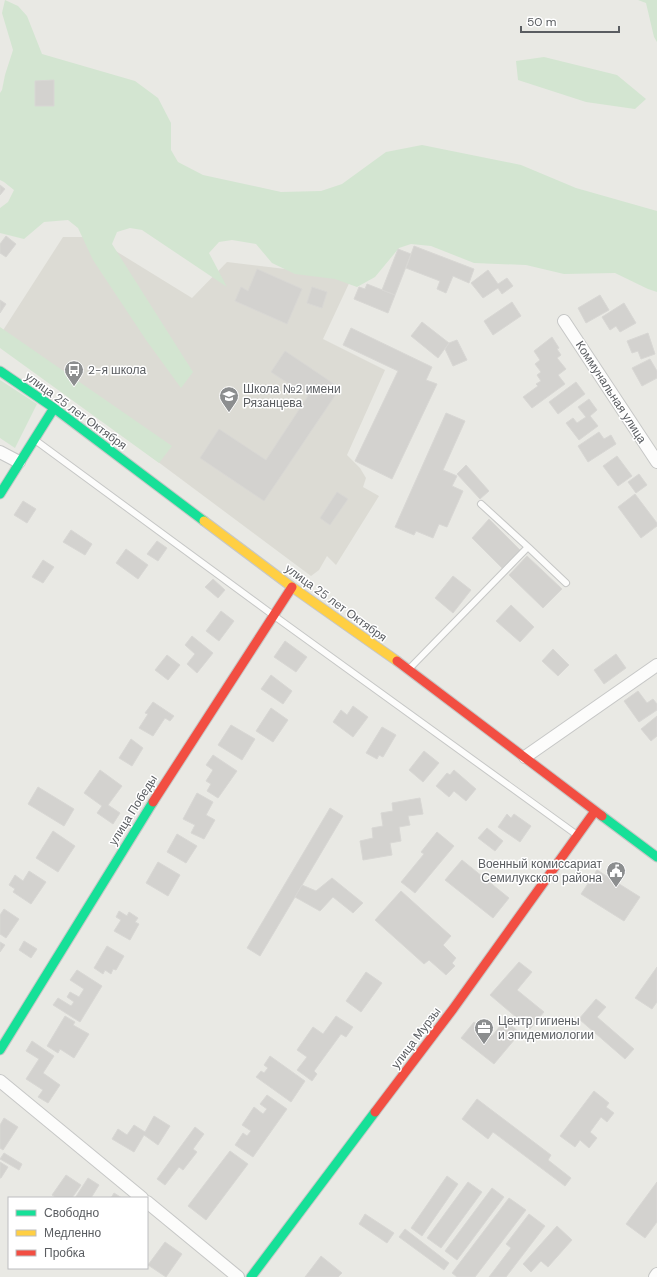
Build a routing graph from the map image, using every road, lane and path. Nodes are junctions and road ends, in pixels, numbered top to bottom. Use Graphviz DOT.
graph roads {
  1 [pos="564,321"];
  2 [pos="0,371"];
  3 [pos="54,408"];
  4 [pos="35,440"];
  5 [pos="0,452"];
  6 [pos="19,462"];
  7 [pos="657,462"];
  8 [pos="0,494"];
  9 [pos="481,504"];
  10 [pos="528,547"];
  11 [pos="566,583"];
  12 [pos="292,587"];
  13 [pos="273,615"];
  14 [pos="657,665"];
  15 [pos="408,669"];
  16 [pos="525,757"];
  17 [pos="596,811"];
  18 [pos="578,836"];
  19 [pos="657,857"];
  20 [pos="0,1050"];
  21 [pos="0,1081"];
  22 [pos="141,1197"];
  23 [pos="148,1203"];
  24 [pos="657,1274"];
  25 [pos="238,1277"];
  26 [pos="251,1277"];
  27 [pos="655,1277"];
  1 -- 7 [label="street, Коммунальная улица"];
  2 -- 3 [label="street, улица 25 лет Октября"];
  3 -- 4 [label="street"];
  3 -- 12 [label="street, улица 25 лет Октября"];
  4 -- 6 [label="street"];
  4 -- 13 [label="lane"];
  5 -- 6 [label="street"];
  6 -- 8 [label="street"];
  9 -- 10 [label="lane"];
  10 -- 11 [label="lane"];
  10 -- 15 [label="lane"];
  12 -- 13 [label="street, улица Победы"];
  12 -- 15 [label="street, улица 25 лет Октября"];
  13 -- 18 [label="lane"];
  13 -- 20 [label="street, улица Победы"];
  14 -- 16 [label="street"];
  15 -- 16 [label="street, улица 25 лет Октября"];
  16 -- 17 [label="street, улица 25 лет Октября"];
  17 -- 18 [label="street, улица Мурзы"];
  17 -- 19 [label="street, улица 25 лет Октября"];
  18 -- 26 [label="street, улица Мурзы"];
  21 -- 22 [label="street"];
  23 -- 25 [label="street"];
  24 -- 27 [label="street"];
}
